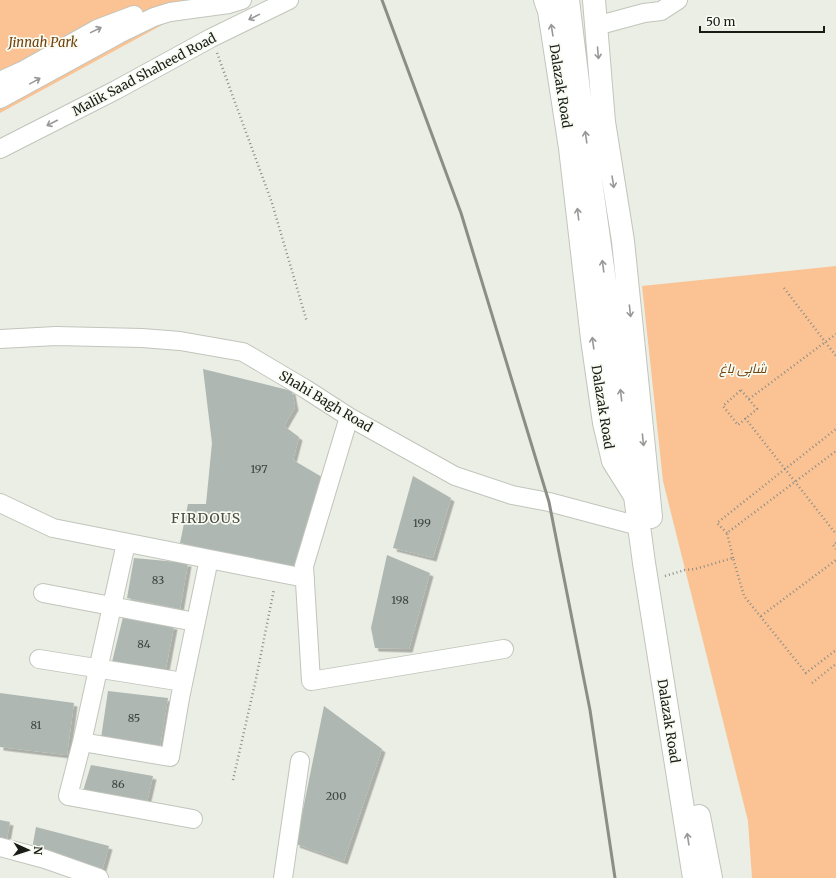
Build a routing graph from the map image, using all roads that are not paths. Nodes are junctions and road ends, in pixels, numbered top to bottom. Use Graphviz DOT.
graph roads {
  1 [pos="242,0"];
  2 [pos="289,0"];
  3 [pos="545,0"];
  4 [pos="568,0"];
  5 [pos="594,0"];
  6 [pos="678,0"];
  7 [pos="170,12"];
  8 [pos="596,26"];
  9 [pos="0,81"];
  10 [pos="0,99"];
  11 [pos="0,149"];
  12 [pos="0,339"];
  13 [pos="349,417"];
  14 [pos="635,496"];
  15 [pos="0,504"];
  16 [pos="639,526"];
  17 [pos="126,543"];
  18 [pos="208,559"];
  19 [pos="305,578"];
  20 [pos="43,594"];
  21 [pos="112,606"];
  22 [pos="195,622"];
  23 [pos="504,650"];
  24 [pos="39,659"];
  25 [pos="98,668"];
  26 [pos="183,682"];
  27 [pos="82,742"];
  28 [pos="300,761"];
  29 [pos="194,819"];
  30 [pos="0,847"];
  31 [pos="99,878"];
  32 [pos="283,878"];
  33 [pos="694,878"];
  34 [pos="711,878"];
  1 -- 7 [label="street"];
  2 -- 11 [label="street, Malik Saad Shaheed Road, one-way"];
  14 -- 3 [label="main road, Dalazak Road, one-way"];
  14 -- 4 [label="main road, one-way"];
  5 -- 8 [label="main road, Dalazak Road"];
  6 -- 8 [label="street"];
  9 -- 7 [label="street, one-way"];
  10 -- 7 [label="street, one-way"];
  8 -- 34 [label="main road, Dalazak Road, one-way"];
  12 -- 13 [label="street, Shahi Bagh Road"];
  13 -- 16 [label="street, Shahi Bagh Road"];
  13 -- 19 [label="street"];
  14 -- 16 [label="main road, Dalazak Road"];
  15 -- 17 [label="street"];
  33 -- 16 [label="main road, Dalazak Road, one-way"];
  17 -- 18 [label="street"];
  17 -- 21 [label="street"];
  18 -- 19 [label="street"];
  18 -- 22 [label="street"];
  19 -- 23 [label="street"];
  20 -- 21 [label="street"];
  21 -- 22 [label="street"];
  21 -- 25 [label="street"];
  22 -- 26 [label="street"];
  24 -- 25 [label="street"];
  25 -- 26 [label="street"];
  25 -- 27 [label="street"];
  26 -- 27 [label="street"];
  27 -- 29 [label="street"];
  28 -- 32 [label="street"];
  30 -- 31 [label="street"];
}
